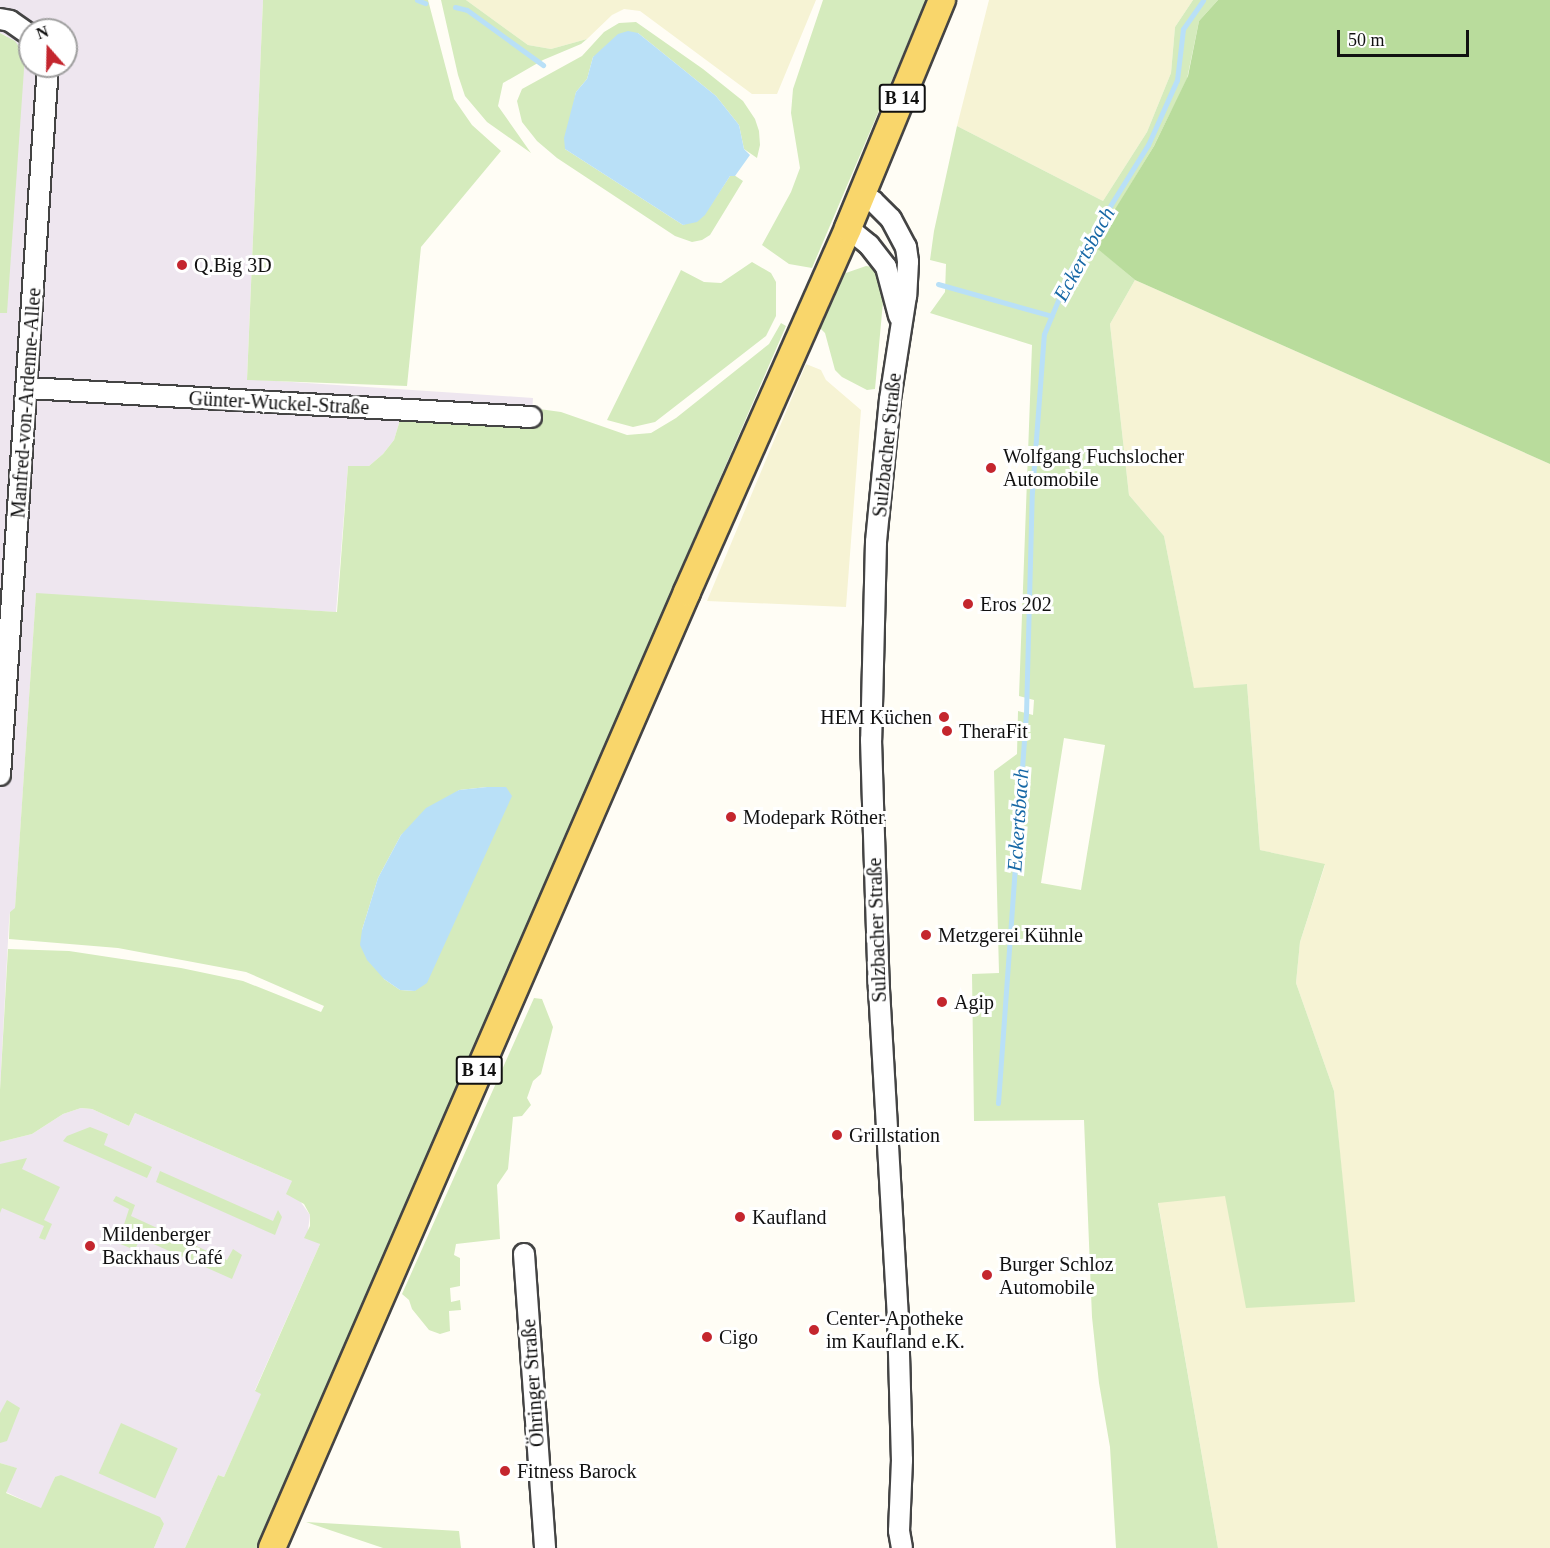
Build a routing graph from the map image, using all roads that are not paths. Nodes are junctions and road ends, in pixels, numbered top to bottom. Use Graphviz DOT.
graph roads {
  1 [pos="942,0"];
  2 [pos="0,19"];
  3 [pos="18,27"];
  4 [pos="47,78"];
  5 [pos="861,196"];
  6 [pos="848,228"];
  7 [pos="902,330"];
  8 [pos="28,387"];
  9 [pos="531,417"];
  10 [pos="0,775"];
  11 [pos="524,1254"];
  12 [pos="898,1542"];
  13 [pos="272,1548"];
  14 [pos="545,1548"];
  1 -- 5 [label="main road, B 14"];
  2 -- 3 [label="street"];
  4 -- 8 [label="street, Manfred-von-Ardenne-Allee"];
  5 -- 6 [label="main road, B 14"];
  5 -- 7 [label="street, Sulzbacher Straße"];
  6 -- 7 [label="street"];
  6 -- 13 [label="main road, B 14"];
  7 -- 12 [label="street, Sulzbacher Straße"];
  8 -- 9 [label="street, Günter-Wuckel-Straße"];
  8 -- 10 [label="street, Manfred-von-Ardenne-Allee"];
  11 -- 14 [label="street, Öhringer Straße"];
}
